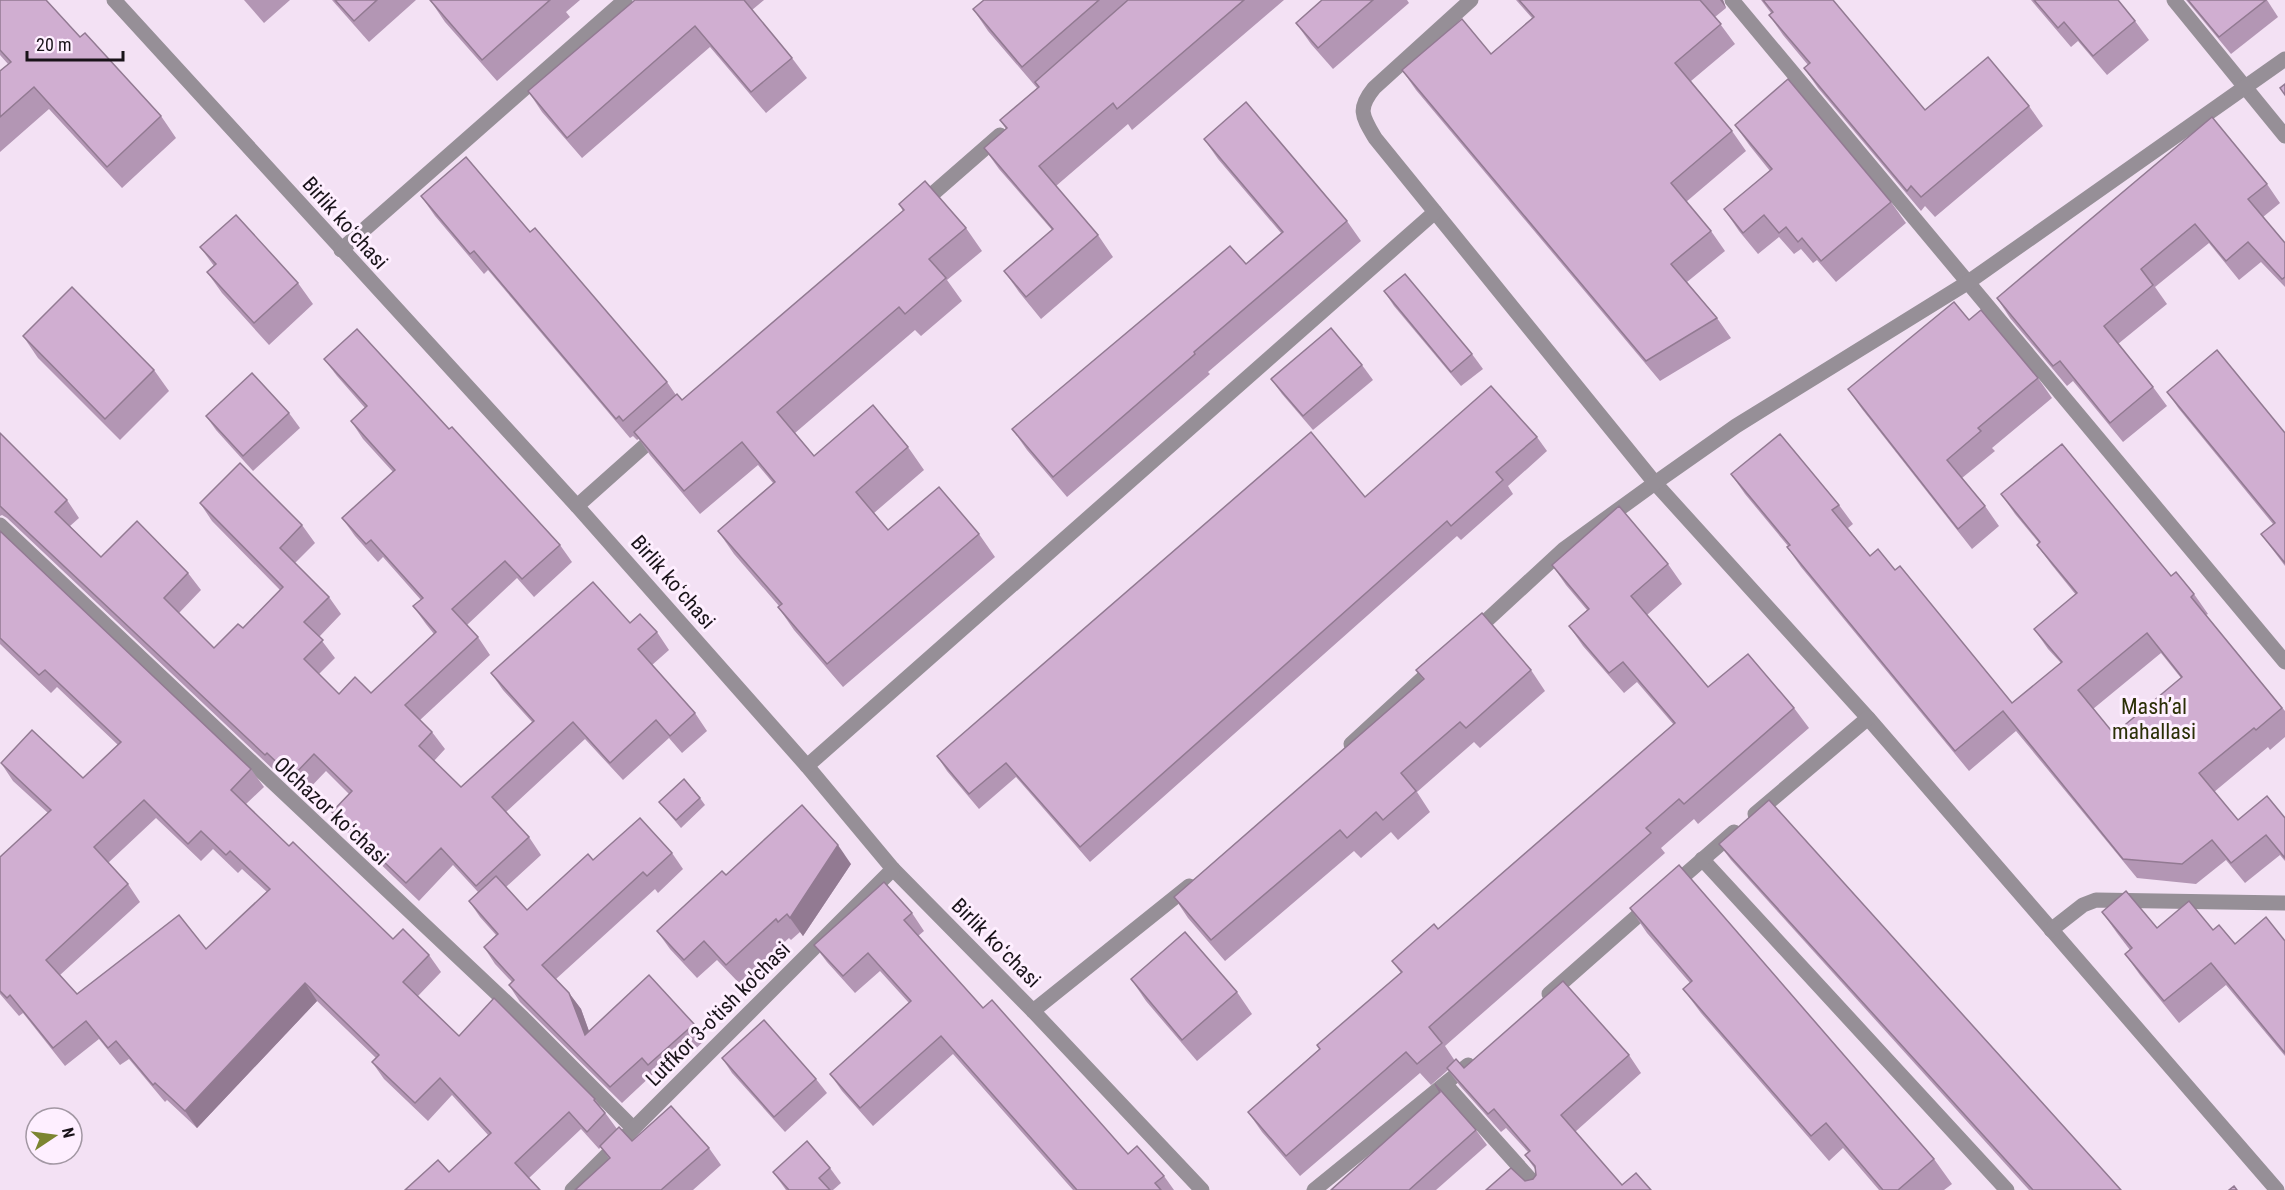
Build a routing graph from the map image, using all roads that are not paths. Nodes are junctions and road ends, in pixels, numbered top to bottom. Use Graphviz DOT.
graph roads {
  1 [pos="114,0"];
  2 [pos="625,0"];
  3 [pos="1732,0"];
  4 [pos="2174,0"];
  5 [pos="1460,3"];
  6 [pos="2285,59"];
  7 [pos="2246,88"];
  8 [pos="1009,126"];
  9 [pos="2285,136"];
  10 [pos="1436,212"];
  11 [pos="910,213"];
  12 [pos="341,250"];
  13 [pos="1967,283"];
  14 [pos="667,427"];
  15 [pos="1655,483"];
  16 [pos="577,506"];
  17 [pos="0,525"];
  18 [pos="2285,662"];
  19 [pos="1868,718"];
  20 [pos="1343,751"];
  21 [pos="807,766"];
  22 [pos="1702,859"];
  23 [pos="893,869"];
  24 [pos="1200,878"];
  25 [pos="2285,903"];
  26 [pos="2051,930"];
  27 [pos="1534,1007"];
  28 [pos="1033,1011"];
  29 [pos="1481,1054"];
  30 [pos="1446,1085"];
  31 [pos="633,1128"];
  32 [pos="572,1190"];
  33 [pos="1202,1190"];
  34 [pos="1314,1190"];
  35 [pos="1540,1190"];
  36 [pos="2007,1190"];
  37 [pos="2277,1190"];
  1 -- 12 [label="street, Birlik koʻchasi"];
  2 -- 12 [label="street"];
  3 -- 13 [label="street"];
  4 -- 7 [label="street"];
  5 -- 10 [label="street"];
  6 -- 7 [label="street"];
  7 -- 9 [label="street"];
  7 -- 13 [label="street"];
  8 -- 11 [label="street"];
  10 -- 15 [label="street"];
  10 -- 21 [label="street"];
  12 -- 16 [label="street, Birlik koʻchasi"];
  13 -- 15 [label="street"];
  13 -- 18 [label="street"];
  14 -- 16 [label="street"];
  15 -- 19 [label="street"];
  15 -- 20 [label="street"];
  16 -- 21 [label="street, Birlik koʻchasi"];
  17 -- 31 [label="street, Olchazor koʻchasi"];
  19 -- 22 [label="street"];
  19 -- 26 [label="street"];
  21 -- 23 [label="street, Birlik koʻchasi"];
  22 -- 27 [label="street"];
  22 -- 36 [label="street"];
  23 -- 28 [label="street, Birlik koʻchasi"];
  23 -- 31 [label="street, Lutfkor 3-o'tish ko'chasi"];
  24 -- 28 [label="street"];
  25 -- 26 [label="street"];
  26 -- 37 [label="street"];
  28 -- 33 [label="street, Birlik koʻchasi"];
  29 -- 30 [label="street"];
  30 -- 34 [label="street"];
  30 -- 35 [label="street"];
  31 -- 32 [label="street, Lutfkor 3-o'tish ko'chasi"];
}
